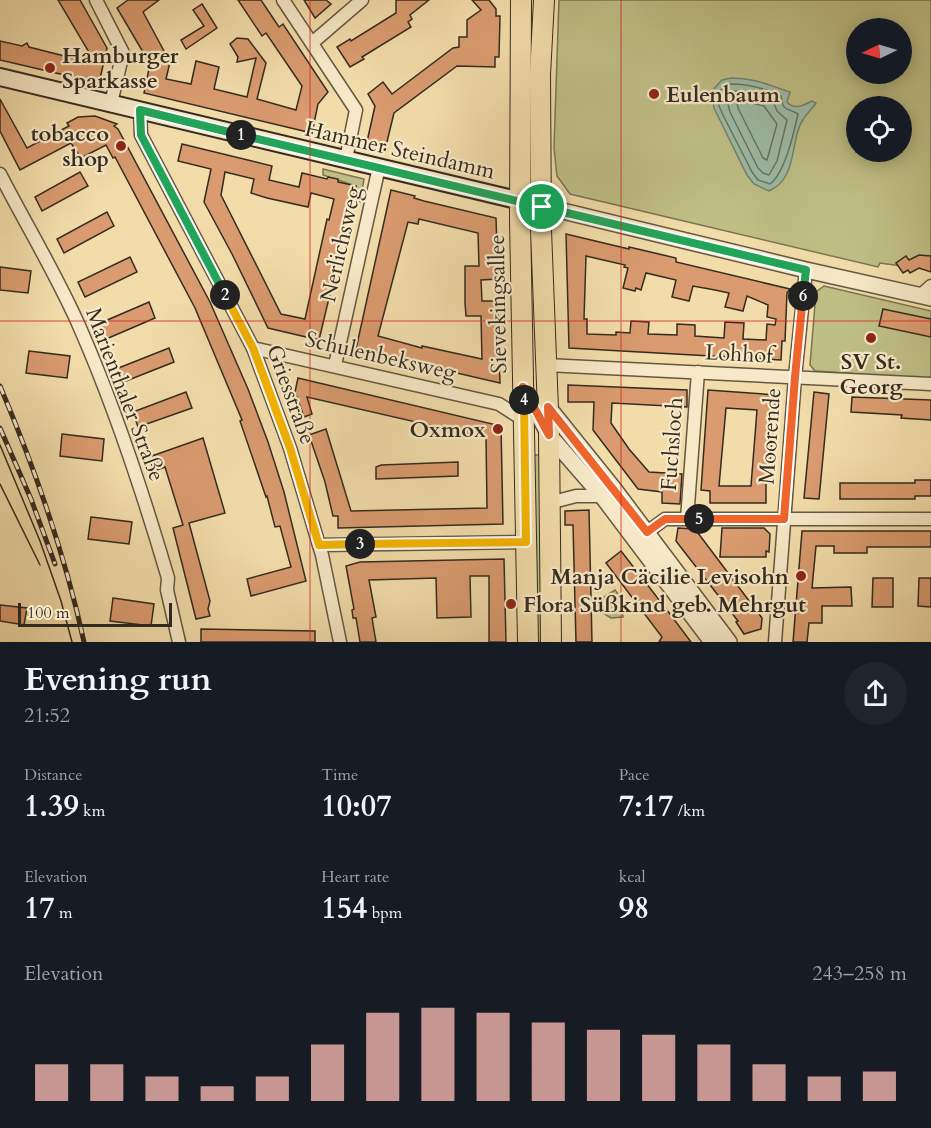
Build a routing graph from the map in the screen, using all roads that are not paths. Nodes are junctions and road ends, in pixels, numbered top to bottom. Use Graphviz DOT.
graph roads {
  1 [pos="284,0"];
  2 [pos="362,0"];
  3 [pos="521,0"];
  4 [pos="544,0"];
  5 [pos="100,2"];
  6 [pos="312,43"];
  7 [pos="0,77"];
  8 [pos="111,103"];
  9 [pos="140,110"];
  10 [pos="345,159"];
  11 [pos="379,166"];
  12 [pos="0,174"];
  13 [pos="520,201"];
  14 [pos="542,207"];
  15 [pos="806,270"];
  16 [pos="928,293"];
  17 [pos="253,348"];
  18 [pos="335,365"];
  19 [pos="546,365"];
  20 [pos="698,372"];
  21 [pos="795,377"];
  22 [pos="931,384"];
  23 [pos="523,387"];
  24 [pos="499,404"];
  25 [pos="548,407"];
  26 [pos="525,421"];
  27 [pos="549,435"];
  28 [pos="602,496"];
  29 [pos="549,503"];
  30 [pos="687,519"];
  31 [pos="784,519"];
  32 [pos="931,519"];
  33 [pos="647,532"];
  34 [pos="526,542"];
  35 [pos="319,545"];
  36 [pos="179,642"];
  37 [pos="340,642"];
  38 [pos="528,642"];
  39 [pos="551,642"];
  40 [pos="712,642"];
  41 [pos="729,642"];
  42 [pos="775,642"];
  1 -- 6 [label="street"];
  2 -- 6 [label="street"];
  3 -- 13 [label="main road, Sievekingsallee"];
  4 -- 14 [label="main road, Sievekingsallee"];
  5 -- 8 [label="street"];
  6 -- 10 [label="street"];
  7 -- 8 [label="main road, Hammer Steindamm"];
  8 -- 9 [label="main road, Hammer Steindamm"];
  9 -- 10 [label="main road, Hammer Steindamm"];
  9 -- 17 [label="street, Griesstraße"];
  10 -- 11 [label="main road, Hammer Steindamm"];
  11 -- 13 [label="main road, Hammer Steindamm"];
  11 -- 18 [label="street, Nerlichsweg"];
  12 -- 36 [label="street, Marienthaler Straße"];
  13 -- 14 [label="main road, Hammer Steindamm"];
  13 -- 23 [label="main road, Sievekingsallee"];
  14 -- 15 [label="street, Hammer Steindamm"];
  14 -- 19 [label="main road, Sievekingsallee"];
  15 -- 16 [label="street, Hammer Steindamm"];
  15 -- 21 [label="street, Moorende"];
  17 -- 18 [label="street, Schulenbeksweg"];
  17 -- 35 [label="street, Griesstraße"];
  18 -- 24 [label="street, Schulenbeksweg"];
  19 -- 20 [label="street, Lohhof"];
  19 -- 25 [label="main road, Sievekingsallee"];
  20 -- 21 [label="street, Lohhof"];
  20 -- 30 [label="street, Fuchsloch"];
  21 -- 22 [label="street, Lohhof"];
  21 -- 31 [label="street, Moorende"];
  23 -- 24 [label="street"];
  23 -- 26 [label="main road, Sievekingsallee"];
  23 -- 27 [label="street"];
  24 -- 26 [label="street, Schulenbeksweg"];
  25 -- 27 [label="main road, Sievekingsallee"];
  25 -- 33 [label="street"];
  26 -- 34 [label="main road, Sievekingsallee"];
  27 -- 28 [label="street"];
  27 -- 29 [label="main road, Sievekingsallee"];
  28 -- 29 [label="street"];
  28 -- 40 [label="street"];
  29 -- 39 [label="main road, Sievekingsallee"];
  30 -- 31 [label="street"];
  30 -- 33 [label="street"];
  31 -- 32 [label="street"];
  31 -- 42 [label="street, Moorende"];
  33 -- 41 [label="street"];
  34 -- 35 [label="street"];
  34 -- 38 [label="main road, Sievekingsallee"];
  35 -- 37 [label="street, Griesstraße"];
}
